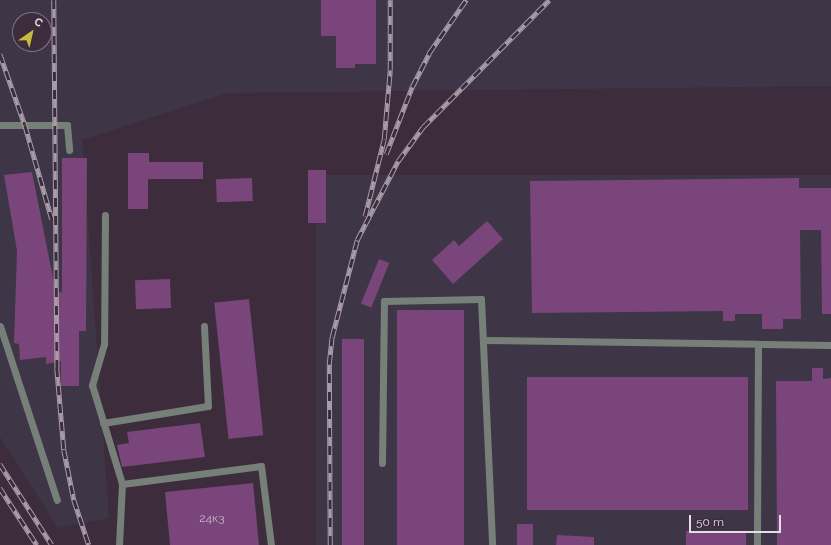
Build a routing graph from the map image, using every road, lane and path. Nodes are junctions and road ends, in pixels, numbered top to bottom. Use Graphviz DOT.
graph roads {
  1 [pos="0,125"];
  2 [pos="69,150"];
  3 [pos="105,215"];
  4 [pos="0,326"];
  5 [pos="204,326"];
  6 [pos="483,340"];
  7 [pos="758,344"];
  8 [pos="831,345"];
  9 [pos="103,422"];
  10 [pos="382,463"];
  11 [pos="122,484"];
  12 [pos="57,500"];
  13 [pos="118,545"];
  14 [pos="271,545"];
  15 [pos="492,545"];
  16 [pos="757,545"];
  1 -- 2 [label="lane"];
  3 -- 9 [label="lane"];
  4 -- 12 [label="lane"];
  5 -- 9 [label="lane"];
  6 -- 7 [label="lane"];
  6 -- 10 [label="lane"];
  6 -- 15 [label="lane"];
  7 -- 8 [label="lane"];
  7 -- 16 [label="lane"];
  9 -- 11 [label="lane"];
  11 -- 13 [label="lane"];
  11 -- 14 [label="lane"];
}
